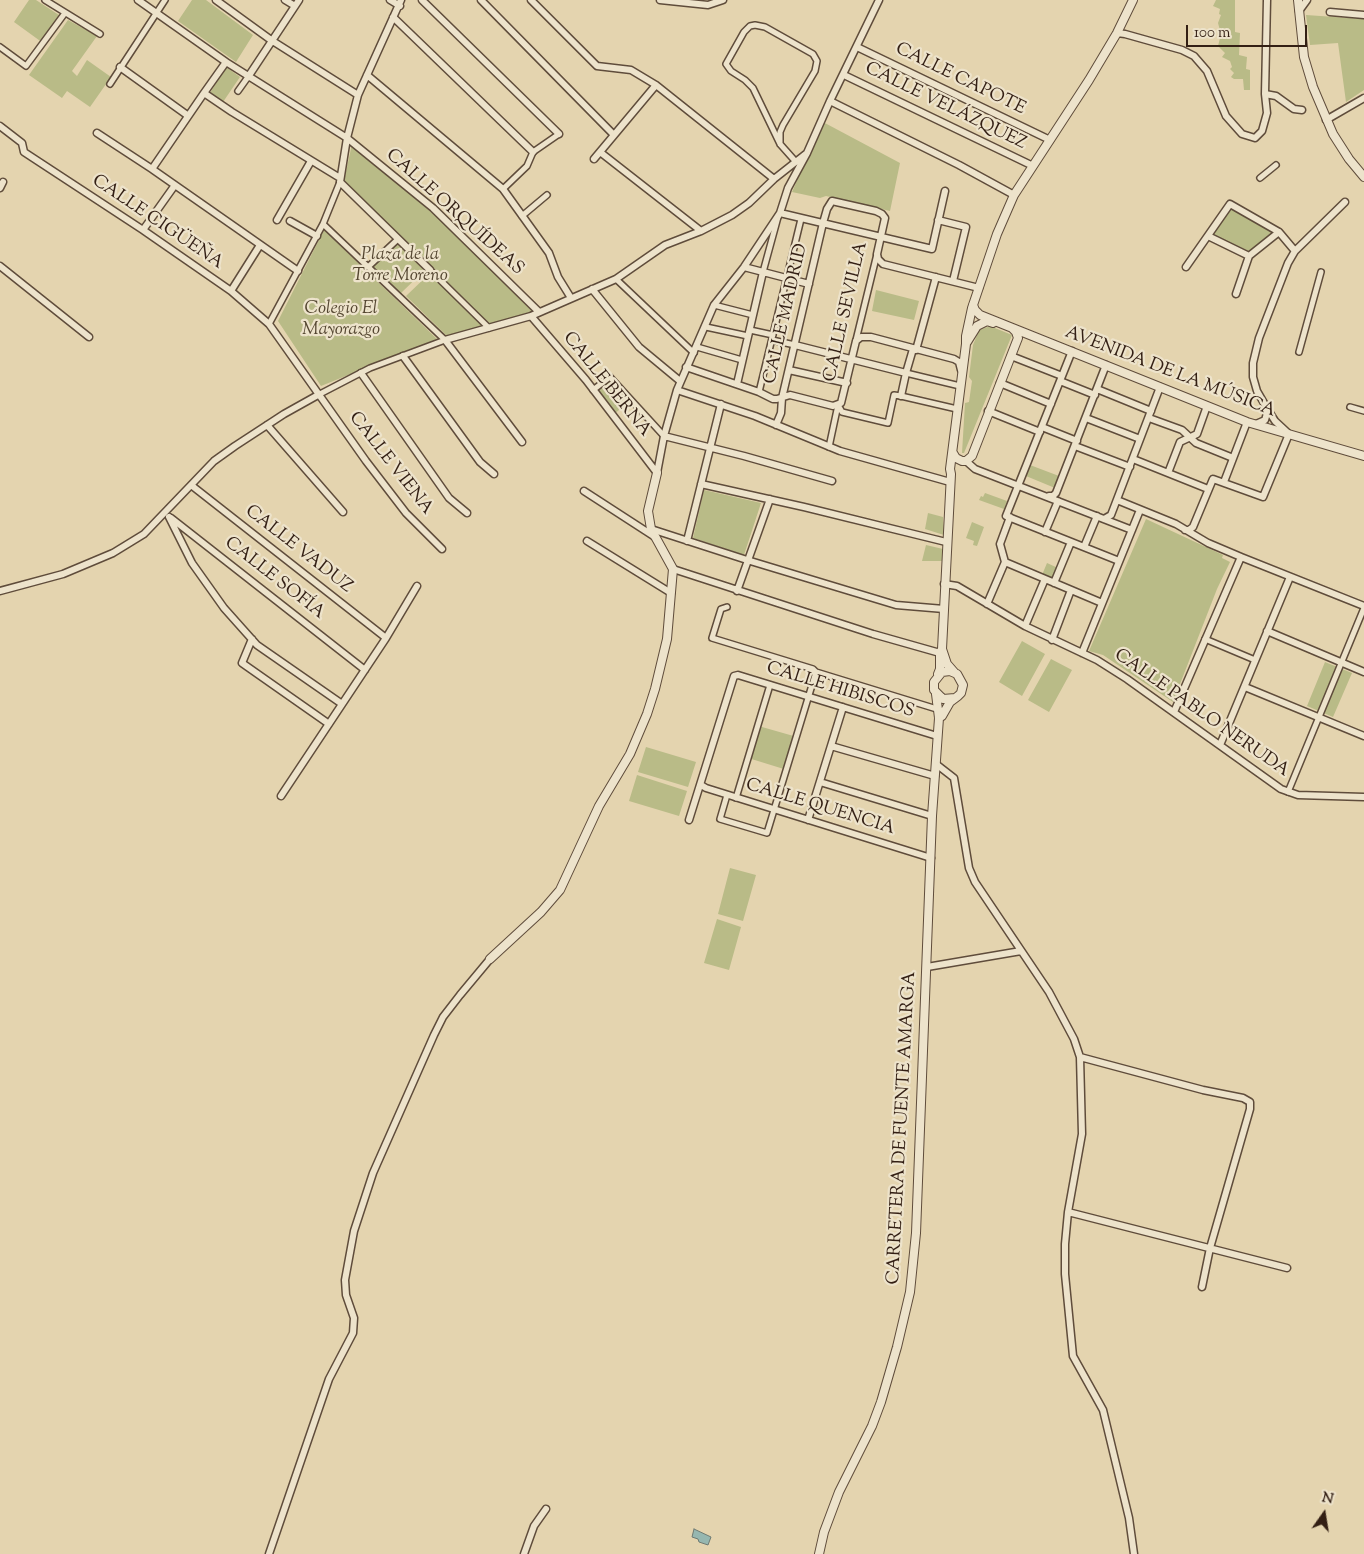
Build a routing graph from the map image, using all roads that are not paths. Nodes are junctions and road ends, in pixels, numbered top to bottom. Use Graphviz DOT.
graph roads {
  1 [pos="45,0"];
  2 [pos="138,0"];
  3 [pos="165,0"];
  4 [pos="216,0"];
  5 [pos="285,0"];
  6 [pos="390,0"];
  7 [pos="422,0"];
  8 [pos="481,0"];
  9 [pos="531,0"];
  10 [pos="660,0"];
  11 [pos="723,0"];
  12 [pos="879,0"];
  13 [pos="1133,0"];
  14 [pos="1267,0"];
  15 [pos="1298,0"];
  16 [pos="1307,0"];
  17 [pos="676,1"];
  18 [pos="297,3"];
  19 [pos="401,3"];
  20 [pos="1299,11"];
  21 [pos="156,12"];
  22 [pos="1330,12"];
  23 [pos="66,13"];
  24 [pos="1364,15"];
  25 [pos="393,17"];
  26 [pos="1117,33"];
  27 [pos="100,34"];
  28 [pos="271,40"];
  29 [pos="0,47"];
  30 [pos="856,47"];
  31 [pos="226,62"];
  32 [pos="120,67"];
  33 [pos="367,75"];
  34 [pos="844,75"];
  35 [pos="248,77"];
  36 [pos="110,84"];
  37 [pos="656,85"];
  38 [pos="238,91"];
  39 [pos="204,93"];
  40 [pos="1265,94"];
  41 [pos="358,95"];
  42 [pos="1364,98"];
  43 [pos="830,100"];
  44 [pos="1302,110"];
  45 [pos="187,115"];
  46 [pos="1326,120"];
  47 [pos="0,126"];
  48 [pos="97,133"];
  49 [pos="559,134"];
  50 [pos="613,134"];
  51 [pos="347,138"];
  52 [pos="1050,140"];
  53 [pos="780,144"];
  54 [pos="533,152"];
  55 [pos="600,152"];
  56 [pos="807,153"];
  57 [pos="594,159"];
  58 [pos="311,161"];
  59 [pos="796,162"];
  60 [pos="1276,165"];
  61 [pos="1033,166"];
  62 [pos="152,169"];
  63 [pos="1363,173"];
  64 [pos="1260,178"];
  65 [pos="774,179"];
  66 [pos="340,180"];
  67 [pos="175,185"];
  68 [pos="503,189"];
  69 [pos="945,191"];
  70 [pos="1014,195"];
  71 [pos="547,196"];
  72 [pos="1345,202"];
  73 [pos="780,213"];
  74 [pos="522,216"];
  75 [pos="801,219"];
  76 [pos="277,220"];
  77 [pos="290,220"];
  78 [pos="938,220"];
  79 [pos="823,223"];
  80 [pos="323,224"];
  81 [pos="883,224"];
  82 [pos="143,230"];
  83 [pos="702,231"];
  84 [pos="1279,232"];
  85 [pos="317,236"];
  86 [pos="1208,236"];
  87 [pos="881,237"];
  88 [pos="398,239"];
  89 [pos="260,244"];
  90 [pos="1295,251"];
  91 [pos="876,254"];
  92 [pos="1249,256"];
  93 [pos="0,266"];
  94 [pos="368,266"];
  95 [pos="744,267"];
  96 [pos="1186,267"];
  97 [pos="430,270"];
  98 [pos="298,271"];
  99 [pos="763,272"];
  100 [pos="1322,272"];
  101 [pos="936,277"];
  102 [pos="787,278"];
  103 [pos="616,279"];
  104 [pos="954,281"];
  105 [pos="809,284"];
  106 [pos="979,288"];
  107 [pos="592,289"];
  108 [pos="231,291"];
  109 [pos="1236,294"];
  110 [pos="571,298"];
  111 [pos="714,305"];
  112 [pos="973,305"];
  113 [pos="539,312"];
  114 [pos="753,315"];
  115 [pos="531,316"];
  116 [pos="1000,323"];
  117 [pos="269,324"];
  118 [pos="706,327"];
  119 [pos="489,328"];
  120 [pos="1012,328"];
  121 [pos="749,333"];
  122 [pos="90,337"];
  123 [pos="773,337"];
  124 [pos="445,340"];
  125 [pos="856,341"];
  126 [pos="966,344"];
  127 [pos="795,345"];
  128 [pos="915,349"];
  129 [pos="696,350"];
  130 [pos="1072,351"];
  131 [pos="1299,352"];
  132 [pos="403,356"];
  133 [pos="1011,356"];
  134 [pos="852,359"];
  135 [pos="742,360"];
  136 [pos="1106,365"];
  137 [pos="686,367"];
  138 [pos="789,370"];
  139 [pos="962,372"];
  140 [pos="361,373"];
  141 [pos="906,373"];
  142 [pos="1061,378"];
  143 [pos="680,381"];
  144 [pos="847,383"];
  145 [pos="737,384"];
  146 [pos="1000,384"];
  147 [pos="960,386"];
  148 [pos="1160,387"];
  149 [pos="593,390"];
  150 [pos="677,390"];
  151 [pos="759,392"];
  152 [pos="1096,392"];
  153 [pos="318,394"];
  154 [pos="902,396"];
  155 [pos="782,398"];
  156 [pos="721,404"];
  157 [pos="1051,404"];
  158 [pos="838,405"];
  159 [pos="1207,406"];
  160 [pos="1350,407"];
  161 [pos="957,409"];
  162 [pos="1268,410"];
  163 [pos="988,411"];
  164 [pos="1364,411"];
  165 [pos="1150,414"];
  166 [pos="1086,418"];
  167 [pos="1247,422"];
  168 [pos="1256,424"];
  169 [pos="268,425"];
  170 [pos="776,425"];
  171 [pos="1041,430"];
  172 [pos="1288,434"];
  173 [pos="664,436"];
  174 [pos="1189,437"];
  175 [pos="1140,440"];
  176 [pos="522,442"];
  177 [pos="1076,444"];
  178 [pos="709,447"];
  179 [pos="829,447"];
  180 [pos="953,453"];
  181 [pos="1364,456"];
  182 [pos="1233,458"];
  183 [pos="1133,459"];
  184 [pos="964,461"];
  185 [pos="1130,467"];
  186 [pos="1168,472"];
  187 [pos="657,473"];
  188 [pos="494,474"];
  189 [pos="951,474"];
  190 [pos="832,482"];
  191 [pos="950,482"];
  192 [pos="1224,482"];
  193 [pos="701,484"];
  194 [pos="191,485"];
  195 [pos="1019,486"];
  196 [pos="1208,488"];
  197 [pos="584,492"];
  198 [pos="1047,496"];
  199 [pos="770,499"];
  200 [pos="1058,500"];
  201 [pos="1117,500"];
  202 [pos="1140,510"];
  203 [pos="343,512"];
  204 [pos="467,513"];
  205 [pos="167,514"];
  206 [pos="1097,516"];
  207 [pos="1008,517"];
  208 [pos="1104,519"];
  209 [pos="651,529"];
  210 [pos="1132,530"];
  211 [pos="1185,530"];
  212 [pos="1045,532"];
  213 [pos="657,538"];
  214 [pos="587,541"];
  215 [pos="687,541"];
  216 [pos="946,542"];
  217 [pos="1071,542"];
  218 [pos="1084,547"];
  219 [pos="442,549"];
  220 [pos="1241,557"];
  221 [pos="747,560"];
  222 [pos="1119,561"];
  223 [pos="1005,562"];
  224 [pos="673,569"];
  225 [pos="1290,577"];
  226 [pos="1045,578"];
  227 [pos="1054,583"];
  228 [pos="944,584"];
  229 [pos="417,586"];
  230 [pos="1072,590"];
  231 [pos="0,591"];
  232 [pos="737,591"];
  233 [pos="671,593"];
  234 [pos="1102,603"];
  235 [pos="988,604"];
  236 [pos="727,607"];
  237 [pos="1364,607"];
  238 [pos="944,609"];
  239 [pos="1025,626"];
  240 [pos="1267,631"];
  241 [pos="386,638"];
  242 [pos="252,639"];
  243 [pos="1205,639"];
  244 [pos="1052,640"];
  245 [pos="941,651"];
  246 [pos="1082,654"];
  247 [pos="1255,660"];
  248 [pos="1341,662"];
  249 [pos="365,670"];
  250 [pos="814,671"];
  251 [pos="954,672"];
  252 [pos="1364,672"];
  253 [pos="938,674"];
  254 [pos="770,685"];
  255 [pos="1245,687"];
  256 [pos="936,694"];
  257 [pos="809,697"];
  258 [pos="955,698"];
  259 [pos="342,704"];
  260 [pos="843,707"];
  261 [pos="941,710"];
  262 [pos="1174,712"];
  263 [pos="1318,717"];
  264 [pos="329,724"];
  265 [pos="937,736"];
  266 [pos="1364,736"];
  267 [pos="1220,745"];
  268 [pos="831,746"];
  269 [pos="936,764"];
  270 [pos="935,776"];
  271 [pos="820,782"];
  272 [pos="701,785"];
  273 [pos="1288,792"];
  274 [pos="727,795"];
  275 [pos="281,796"];
  276 [pos="736,798"];
  277 [pos="1364,798"];
  278 [pos="773,809"];
  279 [pos="932,816"];
  280 [pos="689,820"];
  281 [pos="808,820"];
  282 [pos="931,858"];
  283 [pos="1021,951"];
  284 [pos="490,959"];
  285 [pos="926,966"];
  286 [pos="1080,1057"];
  287 [pos="1068,1212"];
  288 [pos="1210,1248"];
  289 [pos="1287,1268"];
  290 [pos="1202,1287"];
  291 [pos="546,1509"];
  292 [pos="269,1554"];
  293 [pos="524,1554"];
  294 [pos="819,1554"];
  295 [pos="1134,1554"];
  1 -- 23 [label="street"];
  2 -- 21 [label="street, CALLE ORQUÍDEAS"];
  3 -- 21 [label="street"];
  4 -- 28 [label="street"];
  5 -- 18 [label="street"];
  6 -- 19 [label="street"];
  7 -- 49 [label="street"];
  8 -- 50 [label="street"];
  9 -- 37 [label="street"];
  10 -- 17 [label="street"];
  11 -- 17 [label="street"];
  12 -- 30 [label="street"];
  13 -- 26 [label="street"];
  14 -- 40 [label="street"];
  15 -- 20 [label="street"];
  16 -- 20 [label="street"];
  18 -- 28 [label="street"];
  19 -- 25 [label="street"];
  20 -- 46 [label="street"];
  21 -- 31 [label="street, CALLE ORQUÍDEAS"];
  21 -- 32 [label="street"];
  22 -- 24 [label="street"];
  23 -- 27 [label="street"];
  23 -- 29 [label="street"];
  25 -- 33 [label="street"];
  25 -- 54 [label="street"];
  26 -- 40 [label="street"];
  26 -- 52 [label="street"];
  28 -- 35 [label="street"];
  28 -- 41 [label="street"];
  30 -- 34 [label="street"];
  30 -- 52 [label="street, CALLE CAPOTE"];
  31 -- 35 [label="street, CALLE ORQUÍDEAS"];
  31 -- 39 [label="street"];
  32 -- 36 [label="street"];
  32 -- 45 [label="street"];
  33 -- 41 [label="street"];
  33 -- 68 [label="street"];
  34 -- 43 [label="street"];
  34 -- 61 [label="street, CALLE VELÁZQUEZ"];
  35 -- 38 [label="street"];
  35 -- 51 [label="street, CALLE ORQUÍDEAS"];
  37 -- 50 [label="street"];
  37 -- 65 [label="street"];
  39 -- 45 [label="street"];
  39 -- 58 [label="street"];
  40 -- 44 [label="street"];
  41 -- 51 [label="street"];
  42 -- 46 [label="street"];
  43 -- 56 [label="street"];
  43 -- 70 [label="street"];
  45 -- 62 [label="street"];
  46 -- 63 [label="street"];
  47 -- 82 [label="street, CALLE CIGÜEÑA"];
  48 -- 62 [label="street"];
  49 -- 54 [label="street"];
  50 -- 55 [label="street"];
  51 -- 66 [label="street"];
  51 -- 113 [label="street, CALLE ORQUÍDEAS"];
  52 -- 61 [label="street"];
  53 -- 53 [label="street"];
  53 -- 59 [label="street"];
  54 -- 68 [label="street"];
  55 -- 57 [label="street"];
  55 -- 83 [label="street"];
  56 -- 59 [label="street"];
  56 -- 73 [label="street"];
  58 -- 66 [label="street"];
  58 -- 76 [label="street"];
  59 -- 65 [label="street"];
  60 -- 64 [label="street"];
  61 -- 70 [label="street"];
  62 -- 67 [label="street"];
  65 -- 83 [label="street"];
  66 -- 80 [label="street"];
  66 -- 88 [label="street"];
  67 -- 82 [label="street"];
  67 -- 89 [label="street"];
  68 -- 74 [label="street"];
  69 -- 78 [label="street"];
  70 -- 106 [label="street"];
  71 -- 74 [label="street"];
  72 -- 90 [label="street"];
  73 -- 75 [label="street"];
  73 -- 95 [label="street"];
  73 -- 99 [label="street"];
  74 -- 110 [label="street"];
  75 -- 79 [label="street"];
  75 -- 102 [label="street"];
  77 -- 85 [label="street"];
  78 -- 87 [label="street"];
  78 -- 104 [label="street"];
  79 -- 81 [label="street, CALLE MADRID"];
  79 -- 87 [label="street"];
  79 -- 105 [label="street, CALLE MADRID"];
  80 -- 85 [label="street"];
  80 -- 94 [label="street"];
  81 -- 87 [label="street, CALLE SEVILLA"];
  82 -- 108 [label="street, CALLE CIGÜEÑA"];
  83 -- 103 [label="street"];
  84 -- 86 [label="street"];
  84 -- 90 [label="street"];
  84 -- 92 [label="street"];
  85 -- 98 [label="street"];
  86 -- 92 [label="street"];
  86 -- 96 [label="street"];
  87 -- 91 [label="street, CALLE SEVILLA"];
  88 -- 94 [label="street"];
  88 -- 97 [label="street"];
  89 -- 98 [label="street"];
  89 -- 108 [label="street"];
  90 -- 162 [label="street"];
  91 -- 101 [label="street"];
  91 -- 125 [label="street, CALLE SEVILLA"];
  92 -- 109 [label="street"];
  93 -- 122 [label="street"];
  94 -- 124 [label="street"];
  95 -- 99 [label="street"];
  95 -- 111 [label="street"];
  97 -- 119 [label="street"];
  98 -- 117 [label="street"];
  99 -- 102 [label="street"];
  99 -- 114 [label="street"];
  100 -- 131 [label="street"];
  101 -- 104 [label="street"];
  101 -- 128 [label="street"];
  102 -- 105 [label="street"];
  102 -- 123 [label="street"];
  103 -- 107 [label="street"];
  103 -- 129 [label="street"];
  104 -- 106 [label="street"];
  105 -- 127 [label="street, CALLE MADRID"];
  106 -- 112 [label="street"];
  107 -- 110 [label="street"];
  107 -- 143 [label="street"];
  108 -- 117 [label="street, CALLE CIGÜEÑA"];
  110 -- 113 [label="street"];
  111 -- 114 [label="street"];
  111 -- 118 [label="street"];
  112 -- 116 [label="street, AVENIDA DE LA MÚSICA"];
  112 -- 126 [label="street"];
  113 -- 115 [label="street"];
  114 -- 121 [label="street"];
  115 -- 119 [label="street"];
  115 -- 149 [label="street, CALLE BERNA"];
  116 -- 120 [label="street, AVENIDA DE LA MÚSICA"];
  116 -- 126 [label="street"];
  117 -- 153 [label="street, CALLE CIGÜEÑA"];
  118 -- 121 [label="street"];
  118 -- 129 [label="street"];
  119 -- 124 [label="street"];
  120 -- 130 [label="street, AVENIDA DE LA MÚSICA"];
  120 -- 133 [label="street"];
  121 -- 123 [label="street"];
  121 -- 135 [label="street"];
  123 -- 127 [label="street"];
  123 -- 151 [label="street"];
  124 -- 132 [label="street"];
  124 -- 176 [label="street"];
  125 -- 128 [label="street"];
  125 -- 134 [label="street, CALLE SEVILLA"];
  126 -- 139 [label="street"];
  127 -- 134 [label="street"];
  127 -- 138 [label="street, CALLE MADRID"];
  128 -- 139 [label="street"];
  128 -- 141 [label="street"];
  129 -- 135 [label="street"];
  129 -- 137 [label="street"];
  130 -- 136 [label="street, AVENIDA DE LA MÚSICA"];
  130 -- 142 [label="street"];
  132 -- 140 [label="street"];
  132 -- 188 [label="street"];
  133 -- 142 [label="street"];
  133 -- 146 [label="street"];
  134 -- 141 [label="street"];
  134 -- 144 [label="street, CALLE SEVILLA"];
  135 -- 145 [label="street"];
  136 -- 148 [label="street, AVENIDA DE LA MÚSICA"];
  136 -- 152 [label="street"];
  137 -- 143 [label="street"];
  137 -- 145 [label="street"];
  138 -- 144 [label="street"];
  138 -- 155 [label="street, CALLE MADRID"];
  139 -- 147 [label="street"];
  140 -- 153 [label="street"];
  140 -- 204 [label="street"];
  141 -- 147 [label="street"];
  141 -- 154 [label="street"];
  142 -- 152 [label="street"];
  142 -- 157 [label="street"];
  143 -- 150 [label="street"];
  144 -- 158 [label="street, CALLE SEVILLA"];
  145 -- 151 [label="street"];
  146 -- 157 [label="street"];
  146 -- 163 [label="street"];
  147 -- 161 [label="street"];
  148 -- 159 [label="street, AVENIDA DE LA MÚSICA"];
  148 -- 165 [label="street"];
  149 -- 173 [label="street"];
  149 -- 187 [label="street, CALLE BERNA"];
  150 -- 156 [label="street"];
  150 -- 173 [label="street"];
  151 -- 155 [label="street"];
  152 -- 165 [label="street"];
  152 -- 166 [label="street"];
  153 -- 169 [label="street"];
  153 -- 219 [label="street, CALLE VIENA"];
  154 -- 158 [label="street"];
  154 -- 161 [label="street"];
  155 -- 158 [label="street"];
  155 -- 170 [label="street, CALLE MADRID"];
  156 -- 170 [label="street"];
  156 -- 178 [label="street"];
  157 -- 171 [label="street"];
  158 -- 179 [label="street"];
  159 -- 167 [label="street, AVENIDA DE LA MÚSICA"];
  159 -- 174 [label="street"];
  160 -- 164 [label="street"];
  161 -- 180 [label="street"];
  162 -- 168 [label="street"];
  162 -- 172 [label="street"];
  163 -- 171 [label="street"];
  163 -- 184 [label="street"];
  165 -- 174 [label="street"];
  165 -- 175 [label="street"];
  166 -- 175 [label="street"];
  166 -- 177 [label="street"];
  167 -- 168 [label="street, AVENIDA DE LA MÚSICA"];
  167 -- 182 [label="street"];
  168 -- 172 [label="street, AVENIDA DE LA MÚSICA"];
  169 -- 194 [label="street"];
  169 -- 203 [label="street"];
  170 -- 179 [label="street"];
  171 -- 177 [label="street"];
  171 -- 195 [label="street"];
  172 -- 181 [label="street, AVENIDA DE LA MÚSICA"];
  172 -- 192 [label="street"];
  173 -- 178 [label="street"];
  173 -- 187 [label="street"];
  174 -- 182 [label="street"];
  174 -- 186 [label="street"];
  175 -- 183 [label="street"];
  177 -- 185 [label="street"];
  177 -- 198 [label="street"];
  178 -- 190 [label="street"];
  178 -- 193 [label="street"];
  179 -- 191 [label="street"];
  180 -- 184 [label="street"];
  180 -- 189 [label="street"];
  182 -- 192 [label="street"];
  183 -- 185 [label="street"];
  183 -- 186 [label="street"];
  184 -- 189 [label="street"];
  184 -- 195 [label="street"];
  185 -- 201 [label="street"];
  186 -- 196 [label="street"];
  187 -- 209 [label="street"];
  189 -- 191 [label="street"];
  191 -- 216 [label="street"];
  192 -- 196 [label="street"];
  193 -- 199 [label="street"];
  193 -- 215 [label="street"];
  194 -- 205 [label="street"];
  194 -- 241 [label="street, CALLE VADUZ"];
  195 -- 198 [label="street"];
  195 -- 207 [label="street"];
  196 -- 211 [label="street"];
  197 -- 213 [label="street"];
  198 -- 200 [label="street"];
  199 -- 216 [label="street"];
  199 -- 221 [label="street"];
  200 -- 206 [label="street"];
  200 -- 212 [label="street"];
  201 -- 202 [label="street"];
  201 -- 208 [label="street"];
  202 -- 210 [label="street"];
  202 -- 211 [label="street"];
  205 -- 231 [label="street"];
  205 -- 242 [label="street"];
  205 -- 249 [label="street, CALLE SOFÍA"];
  206 -- 208 [label="street"];
  206 -- 218 [label="street"];
  207 -- 212 [label="street"];
  207 -- 223 [label="street"];
  208 -- 210 [label="street"];
  209 -- 213 [label="street"];
  209 -- 215 [label="street"];
  210 -- 222 [label="street"];
  211 -- 220 [label="street"];
  212 -- 217 [label="street"];
  213 -- 224 [label="street"];
  214 -- 233 [label="street"];
  215 -- 221 [label="street"];
  216 -- 228 [label="street"];
  217 -- 218 [label="street"];
  217 -- 227 [label="street"];
  218 -- 222 [label="street"];
  220 -- 225 [label="street"];
  220 -- 243 [label="street"];
  221 -- 232 [label="street"];
  221 -- 238 [label="street"];
  222 -- 234 [label="street"];
  223 -- 226 [label="street"];
  223 -- 235 [label="street"];
  224 -- 232 [label="street"];
  224 -- 233 [label="street"];
  225 -- 237 [label="street"];
  225 -- 240 [label="street"];
  226 -- 227 [label="street"];
  226 -- 239 [label="street"];
  227 -- 230 [label="street"];
  228 -- 235 [label="street, CALLE PABLO NERUDA"];
  228 -- 238 [label="street"];
  229 -- 241 [label="street"];
  230 -- 234 [label="street"];
  230 -- 244 [label="street"];
  232 -- 245 [label="street"];
  233 -- 284 [label="street"];
  234 -- 246 [label="street"];
  235 -- 239 [label="street, CALLE PABLO NERUDA"];
  236 -- 250 [label="street"];
  237 -- 248 [label="street"];
  238 -- 245 [label="street"];
  239 -- 244 [label="street, CALLE PABLO NERUDA"];
  240 -- 247 [label="street"];
  240 -- 248 [label="street"];
  241 -- 249 [label="street"];
  242 -- 259 [label="street"];
  242 -- 264 [label="street"];
  243 -- 247 [label="street"];
  243 -- 262 [label="street"];
  244 -- 246 [label="street, CALLE PABLO NERUDA"];
  245 -- 251 [label="street"];
  245 -- 253 [label="street"];
  246 -- 262 [label="street, CALLE PABLO NERUDA"];
  247 -- 255 [label="street"];
  248 -- 252 [label="street"];
  248 -- 263 [label="street"];
  249 -- 259 [label="street"];
  250 -- 257 [label="street"];
  250 -- 261 [label="street"];
  251 -- 253 [label="street"];
  251 -- 258 [label="street"];
  253 -- 256 [label="street"];
  254 -- 257 [label="street, CALLE HIBISCOS"];
  254 -- 272 [label="street, CALLE HIBISCOS"];
  254 -- 276 [label="street"];
  255 -- 263 [label="street"];
  255 -- 267 [label="street"];
  256 -- 258 [label="street"];
  256 -- 261 [label="street, CARRETERA DE FUENTE AMARGA"];
  257 -- 260 [label="street, CALLE HIBISCOS"];
  257 -- 278 [label="street"];
  258 -- 261 [label="street"];
  259 -- 264 [label="street"];
  260 -- 265 [label="street, CALLE HIBISCOS"];
  260 -- 268 [label="street"];
  261 -- 265 [label="street, CARRETERA DE FUENTE AMARGA"];
  262 -- 267 [label="street, CALLE PABLO NERUDA"];
  263 -- 266 [label="street"];
  263 -- 273 [label="street"];
  264 -- 275 [label="street"];
  265 -- 269 [label="street, CARRETERA DE FUENTE AMARGA"];
  267 -- 273 [label="street, CALLE PABLO NERUDA"];
  268 -- 270 [label="street"];
  268 -- 271 [label="street"];
  269 -- 270 [label="street, CARRETERA DE FUENTE AMARGA"];
  269 -- 283 [label="street"];
  270 -- 279 [label="street, CARRETERA DE FUENTE AMARGA"];
  271 -- 279 [label="street"];
  271 -- 281 [label="street"];
  272 -- 274 [label="street, CALLE QUENCIA"];
  272 -- 280 [label="street"];
  273 -- 277 [label="street, CALLE PABLO NERUDA"];
  274 -- 276 [label="street, CALLE QUENCIA"];
  274 -- 278 [label="street"];
  276 -- 278 [label="street, CALLE QUENCIA"];
  278 -- 281 [label="street, CALLE QUENCIA"];
  279 -- 282 [label="street, CARRETERA DE FUENTE AMARGA"];
  281 -- 282 [label="street, CALLE QUENCIA"];
  282 -- 285 [label="street, CARRETERA DE FUENTE AMARGA"];
  283 -- 285 [label="street"];
  283 -- 286 [label="street"];
  284 -- 292 [label="street"];
  285 -- 294 [label="street, CARRETERA DE FUENTE AMARGA"];
  286 -- 287 [label="street"];
  286 -- 288 [label="street"];
  287 -- 288 [label="street"];
  287 -- 295 [label="street"];
  288 -- 289 [label="street"];
  288 -- 290 [label="street"];
  291 -- 293 [label="street"];
}
